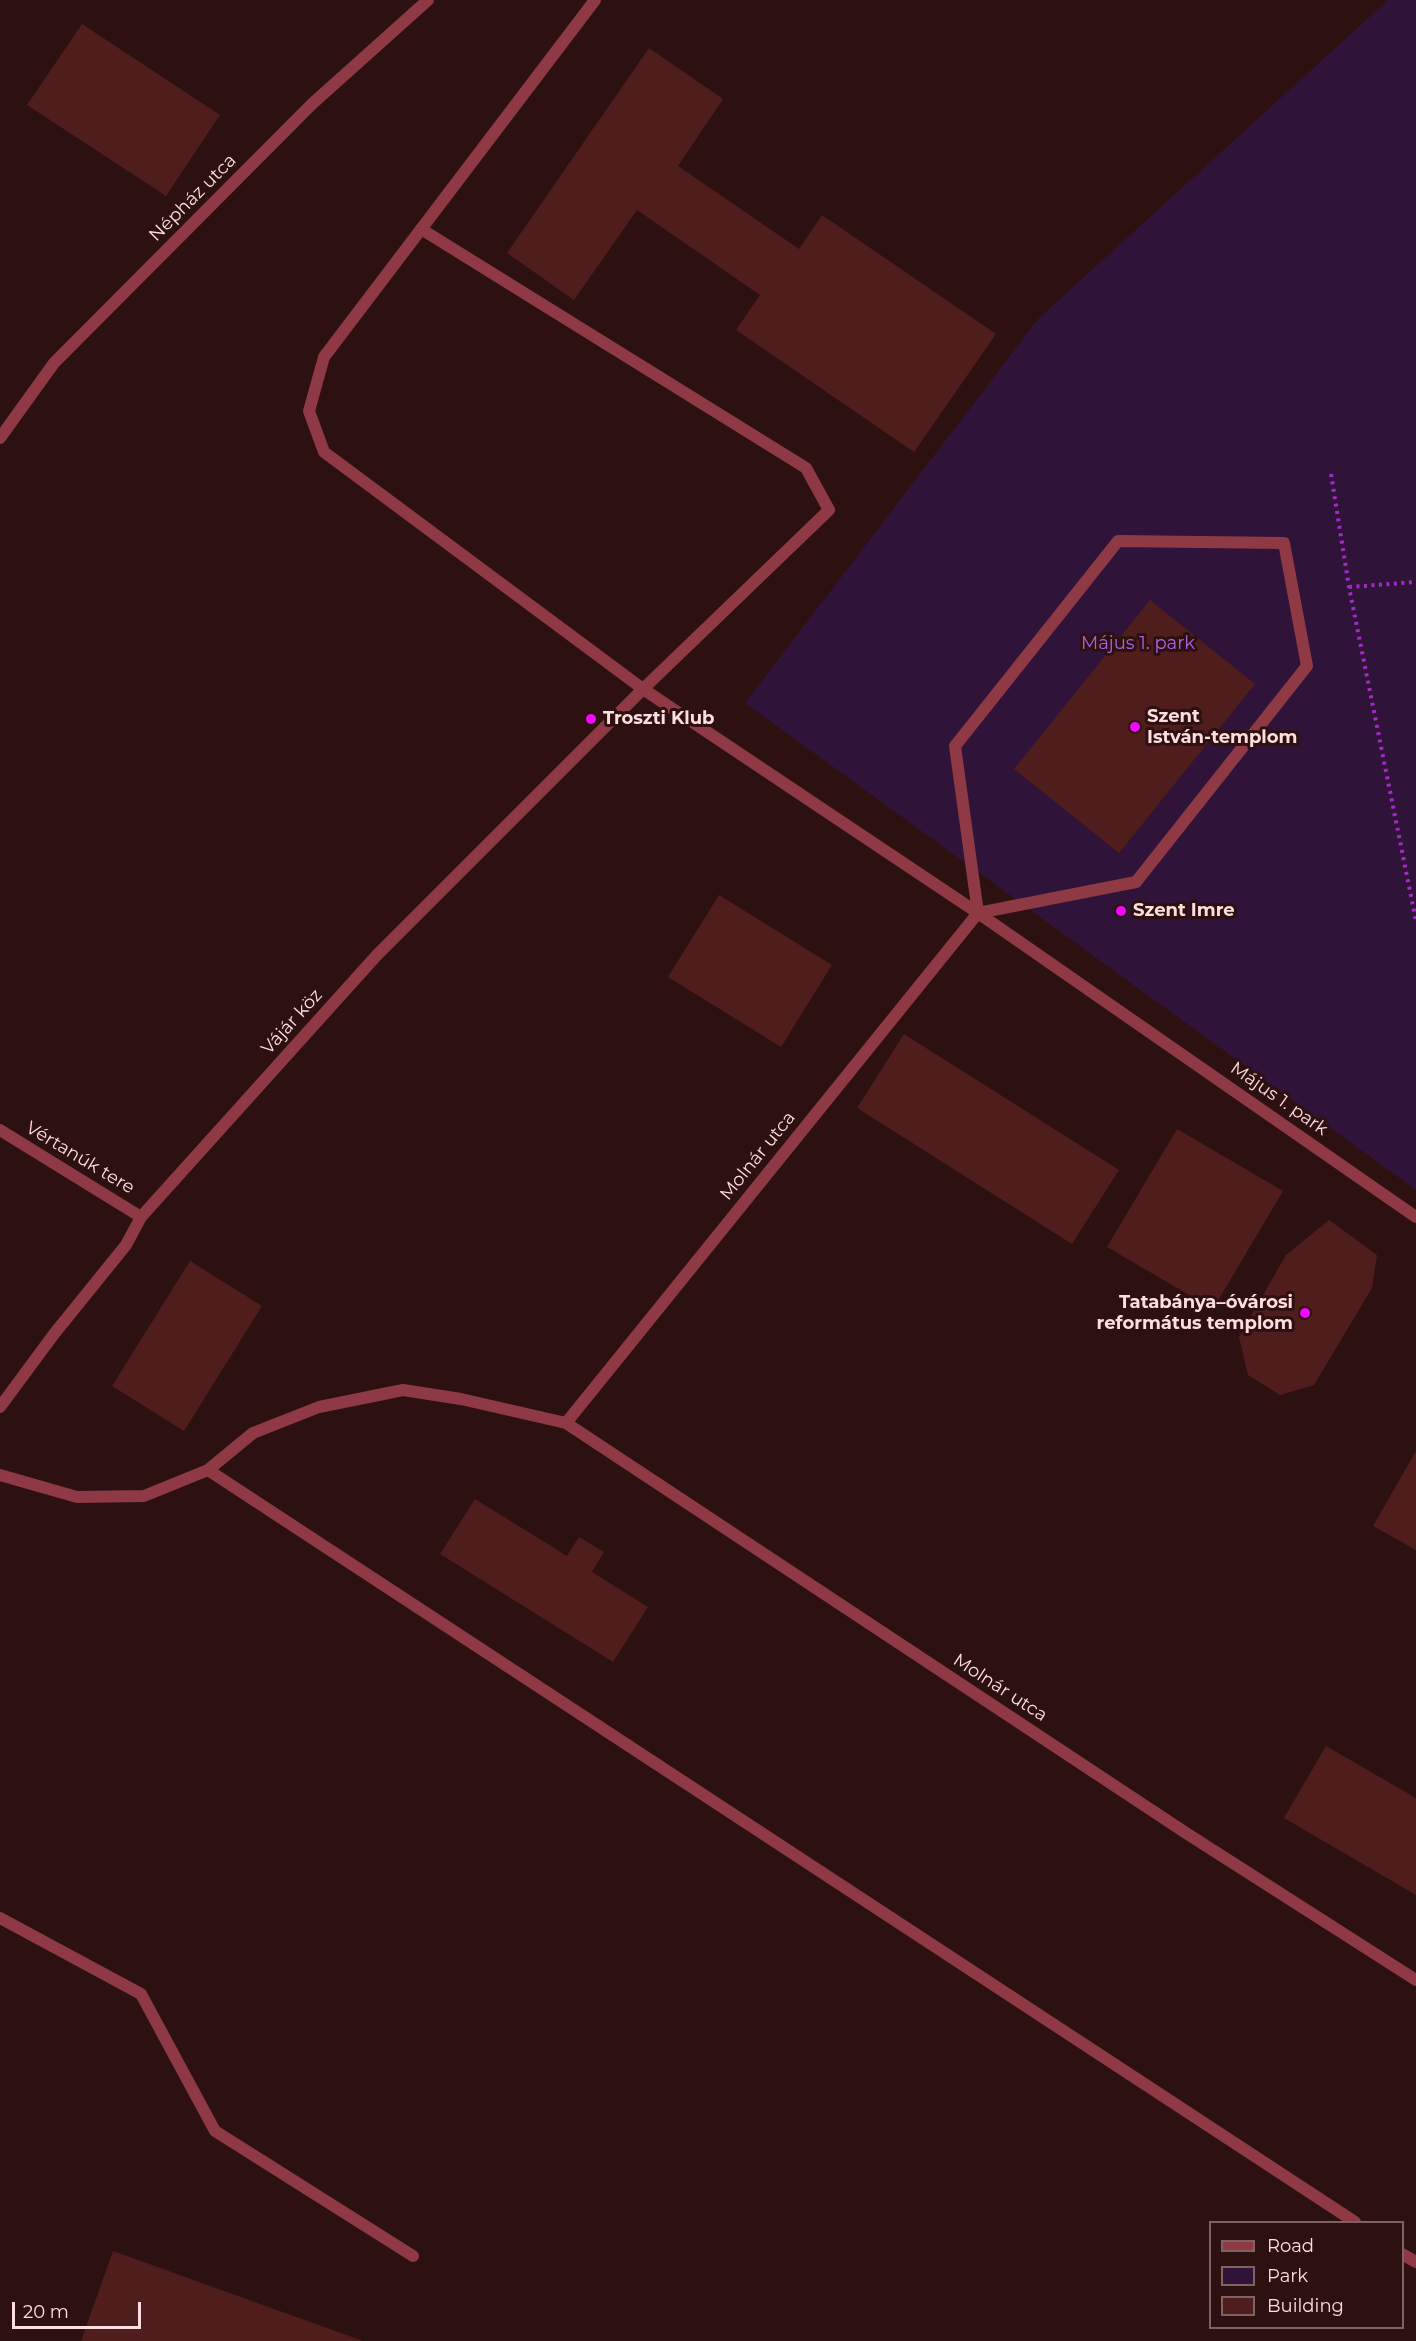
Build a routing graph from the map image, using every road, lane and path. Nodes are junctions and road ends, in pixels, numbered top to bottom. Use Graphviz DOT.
graph roads {
  1 [pos="428,0"];
  2 [pos="594,0"];
  3 [pos="421,229"];
  4 [pos="0,438"];
  5 [pos="1330,474"];
  6 [pos="1416,582"];
  7 [pos="1348,587"];
  8 [pos="643,689"];
  9 [pos="978,913"];
  10 [pos="1416,921"];
  11 [pos="0,1130"];
  12 [pos="141,1217"];
  13 [pos="1416,1217"];
  14 [pos="0,1407"];
  15 [pos="566,1423"];
  16 [pos="208,1470"];
  17 [pos="0,1475"];
  18 [pos="0,1918"];
  19 [pos="1416,1980"];
  20 [pos="1352,2221"];
  21 [pos="413,2256"];
  1 -- 4 [label="street, Népház utca"];
  2 -- 3 [label="street, Május 1. park"];
  3 -- 8 [label="street, Május 1. park"];
  3 -- 8 [label="street, Vájár köz"];
  5 -- 7 [label="path"];
  6 -- 7 [label="path"];
  7 -- 10 [label="path"];
  8 -- 9 [label="street, Május 1. park"];
  8 -- 12 [label="street, Vájár köz"];
  9 -- 9 [label="street"];
  9 -- 13 [label="street, Május 1. park"];
  9 -- 15 [label="street, Molnár utca"];
  11 -- 12 [label="street, Vértanúk tere"];
  12 -- 14 [label="street, Vájár köz"];
  15 -- 16 [label="street, Molnár utca"];
  15 -- 19 [label="street, Molnár utca"];
  16 -- 17 [label="street, Molnár utca"];
  16 -- 20 [label="street"];
  18 -- 21 [label="street"];
}
